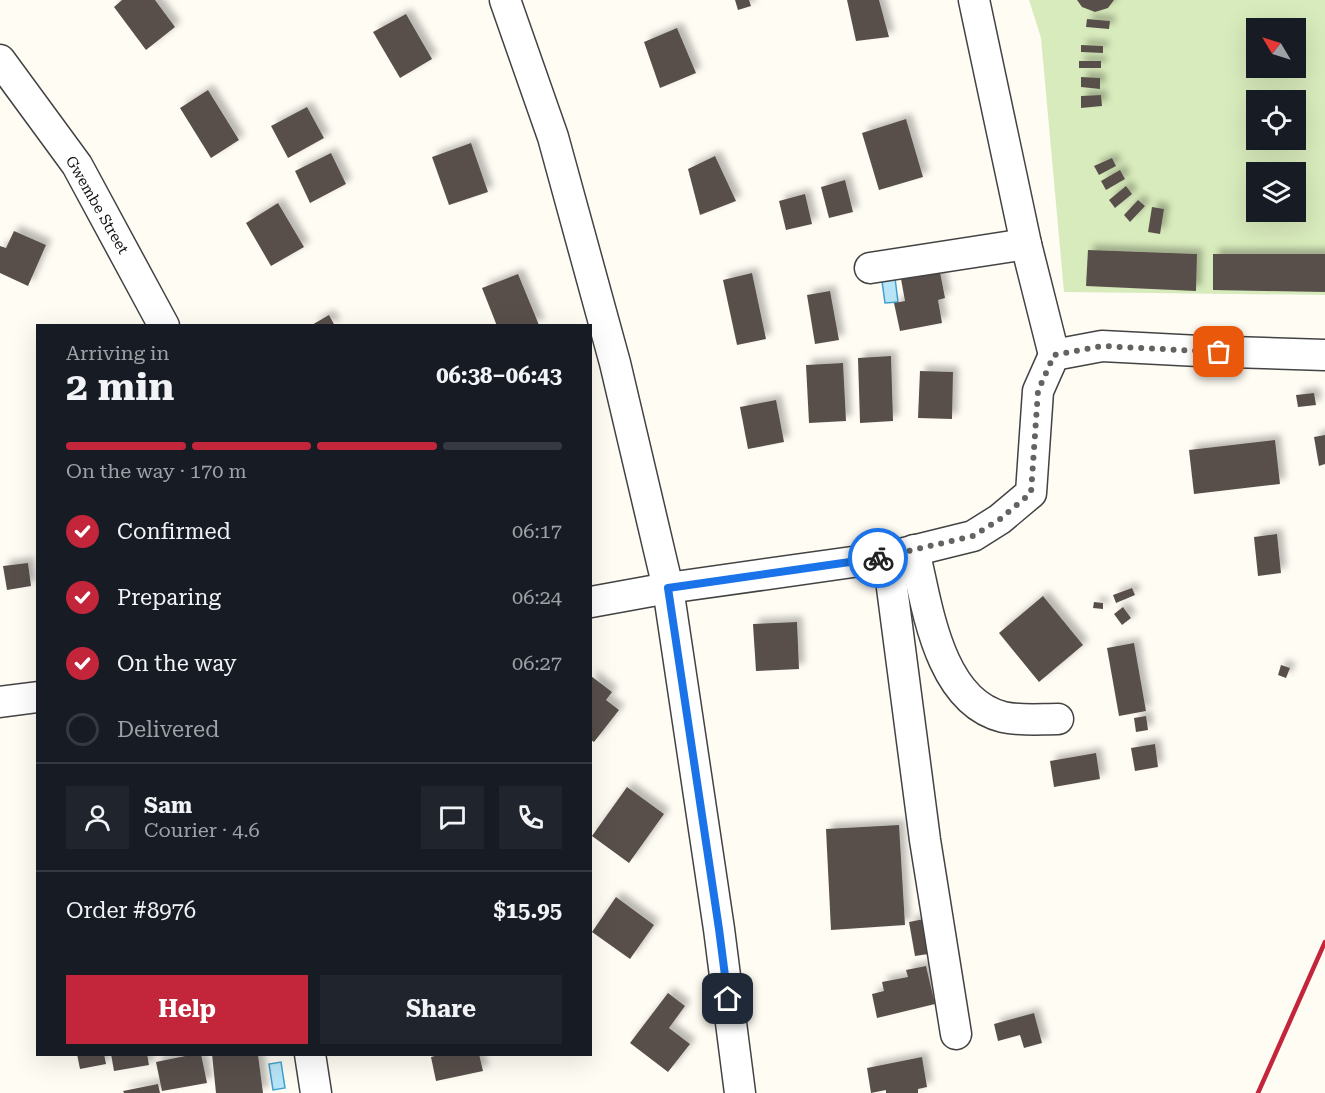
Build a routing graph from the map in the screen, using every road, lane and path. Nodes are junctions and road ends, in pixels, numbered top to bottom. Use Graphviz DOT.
graph roads {
  1 [pos="505,0"];
  2 [pos="974,0"];
  3 [pos="0,60"];
  4 [pos="1026,244"];
  5 [pos="870,268"];
  6 [pos="163,324"];
  7 [pos="1054,355"];
  8 [pos="1325,355"];
  9 [pos="901,553"];
  10 [pos="668,588"];
  11 [pos="592,602"];
  12 [pos="36,697"];
  13 [pos="0,702"];
  14 [pos="1058,719"];
  15 [pos="956,1034"];
  16 [pos="309,1056"];
  17 [pos="316,1093"];
  18 [pos="740,1093"];
  1 -- 10 [label="street"];
  2 -- 4 [label="street"];
  3 -- 6 [label="street, Gwembe Street"];
  4 -- 5 [label="street"];
  4 -- 7 [label="street"];
  7 -- 8 [label="street"];
  7 -- 9 [label="street"];
  9 -- 10 [label="street"];
  9 -- 14 [label="street"];
  9 -- 15 [label="street"];
  10 -- 11 [label="street"];
  10 -- 18 [label="street"];
  12 -- 13 [label="street"];
  16 -- 17 [label="street"];
}
